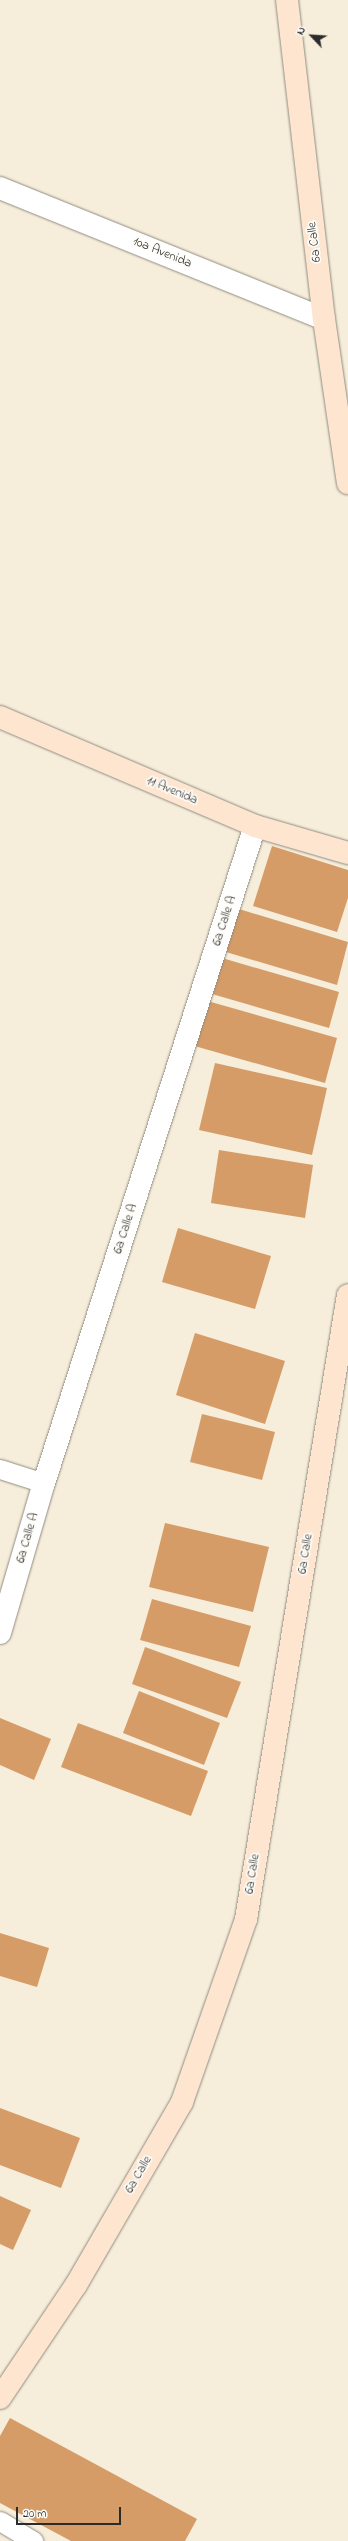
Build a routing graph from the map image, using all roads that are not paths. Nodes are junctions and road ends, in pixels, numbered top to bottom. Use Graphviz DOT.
graph roads {
  1 [pos="287,0"];
  2 [pos="0,188"];
  3 [pos="324,319"];
  4 [pos="348,484"];
  5 [pos="0,717"];
  6 [pos="255,826"];
  7 [pos="348,853"];
  8 [pos="348,1295"];
  9 [pos="0,1469"];
  10 [pos="44,1483"];
  11 [pos="0,1633"];
  12 [pos="0,2398"];
  13 [pos="0,2522"];
  14 [pos="33,2541"];
  1 -- 3 [label="main road, 6a Calle"];
  2 -- 3 [label="street, 10a Avenida"];
  3 -- 4 [label="main road, 6a Calle"];
  5 -- 6 [label="main road, 11 Avenida"];
  6 -- 7 [label="main road, 11 Avenida"];
  6 -- 10 [label="street, 6a Calle A"];
  8 -- 12 [label="main road, 6a Calle"];
  9 -- 10 [label="lane"];
  10 -- 11 [label="street, 6a Calle A"];
  13 -- 14 [label="lane"];
}
